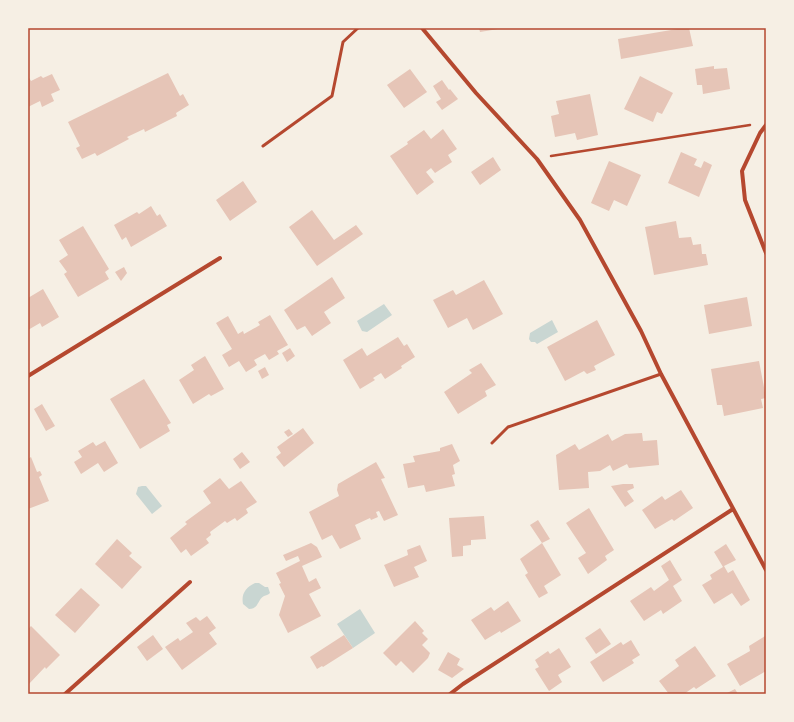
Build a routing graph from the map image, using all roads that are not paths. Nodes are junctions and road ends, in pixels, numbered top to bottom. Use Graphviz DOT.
graph roads {
  1 [pos="358,28"];
  2 [pos="422,28"];
  3 [pos="766,125"];
  4 [pos="264,146"];
  5 [pos="766,252"];
  6 [pos="220,258"];
  7 [pos="661,374"];
  8 [pos="28,376"];
  9 [pos="492,443"];
  10 [pos="733,509"];
  11 [pos="766,570"];
  12 [pos="190,582"];
  13 [pos="65,694"];
  14 [pos="450,694"];
  1 -- 4 [label="lane"];
  2 -- 7 [label="street"];
  3 -- 5 [label="street"];
  6 -- 8 [label="street"];
  7 -- 9 [label="lane"];
  7 -- 10 [label="street"];
  10 -- 11 [label="street"];
  10 -- 14 [label="street"];
  12 -- 13 [label="street"];
}
